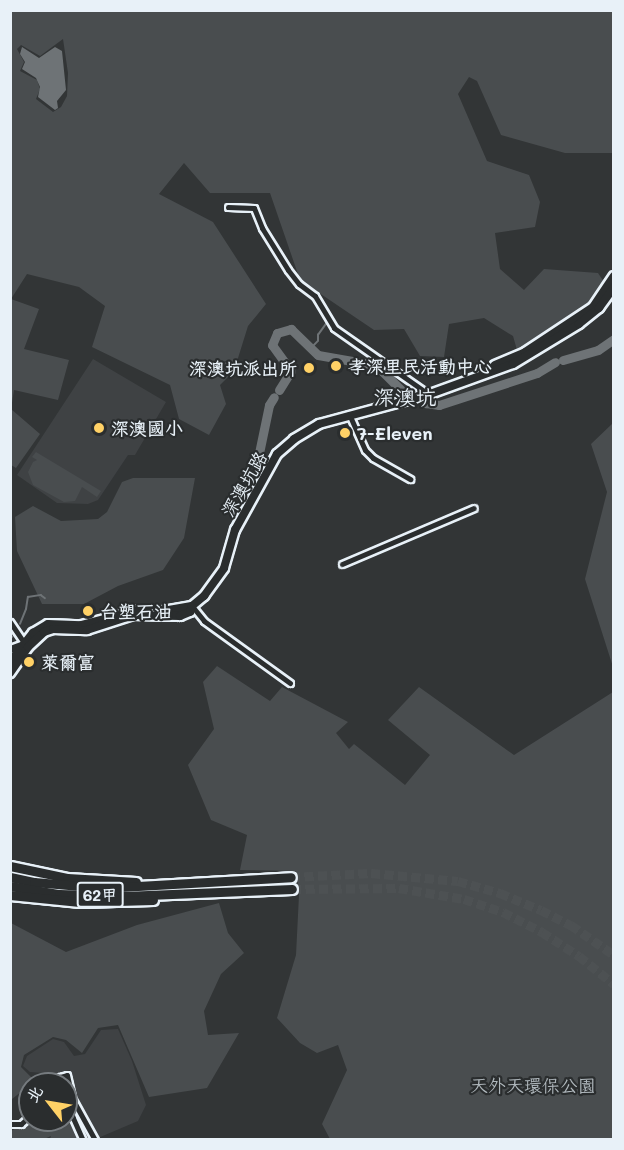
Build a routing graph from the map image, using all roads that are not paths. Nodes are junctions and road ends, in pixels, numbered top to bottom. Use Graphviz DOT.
graph roads {
  1 [pos="228,207"];
  2 [pos="614,276"];
  3 [pos="614,287"];
  4 [pos="425,393"];
  5 [pos="349,414"];
  6 [pos="410,479"];
  7 [pos="474,508"];
  8 [pos="342,564"];
  9 [pos="192,606"];
  10 [pos="10,622"];
  11 [pos="26,645"];
  12 [pos="10,649"];
  13 [pos="10,662"];
  14 [pos="10,673"];
  15 [pos="290,683"];
  16 [pos="10,866"];
  17 [pos="10,877"];
  18 [pos="291,877"];
  19 [pos="162,885"];
  20 [pos="10,886"];
  21 [pos="292,889"];
  22 [pos="190,894"];
  23 [pos="10,895"];
  24 [pos="78,1109"];
  25 [pos="95,1140"];
  1 -- 4 [label="street"];
  2 -- 4 [label="main road, 深澳坑路"];
  3 -- 4 [label="main road, 深澳坑路"];
  4 -- 5 [label="main road, 深澳坑路"];
  5 -- 6 [label="street"];
  5 -- 9 [label="main road, 深澳坑路"];
  7 -- 8 [label="street"];
  9 -- 11 [label="main road"];
  9 -- 15 [label="street"];
  10 -- 11 [label="street"];
  11 -- 12 [label="street"];
  11 -- 13 [label="main road"];
  11 -- 14 [label="main road"];
  16 -- 19 [label="highway"];
  17 -- 19 [label="highway, 62甲"];
  18 -- 19 [label="highway, 62甲"];
  20 -- 22 [label="highway, 62甲"];
  21 -- 22 [label="highway, 62甲"];
  22 -- 23 [label="highway"];
  24 -- 25 [label="street"];
}
